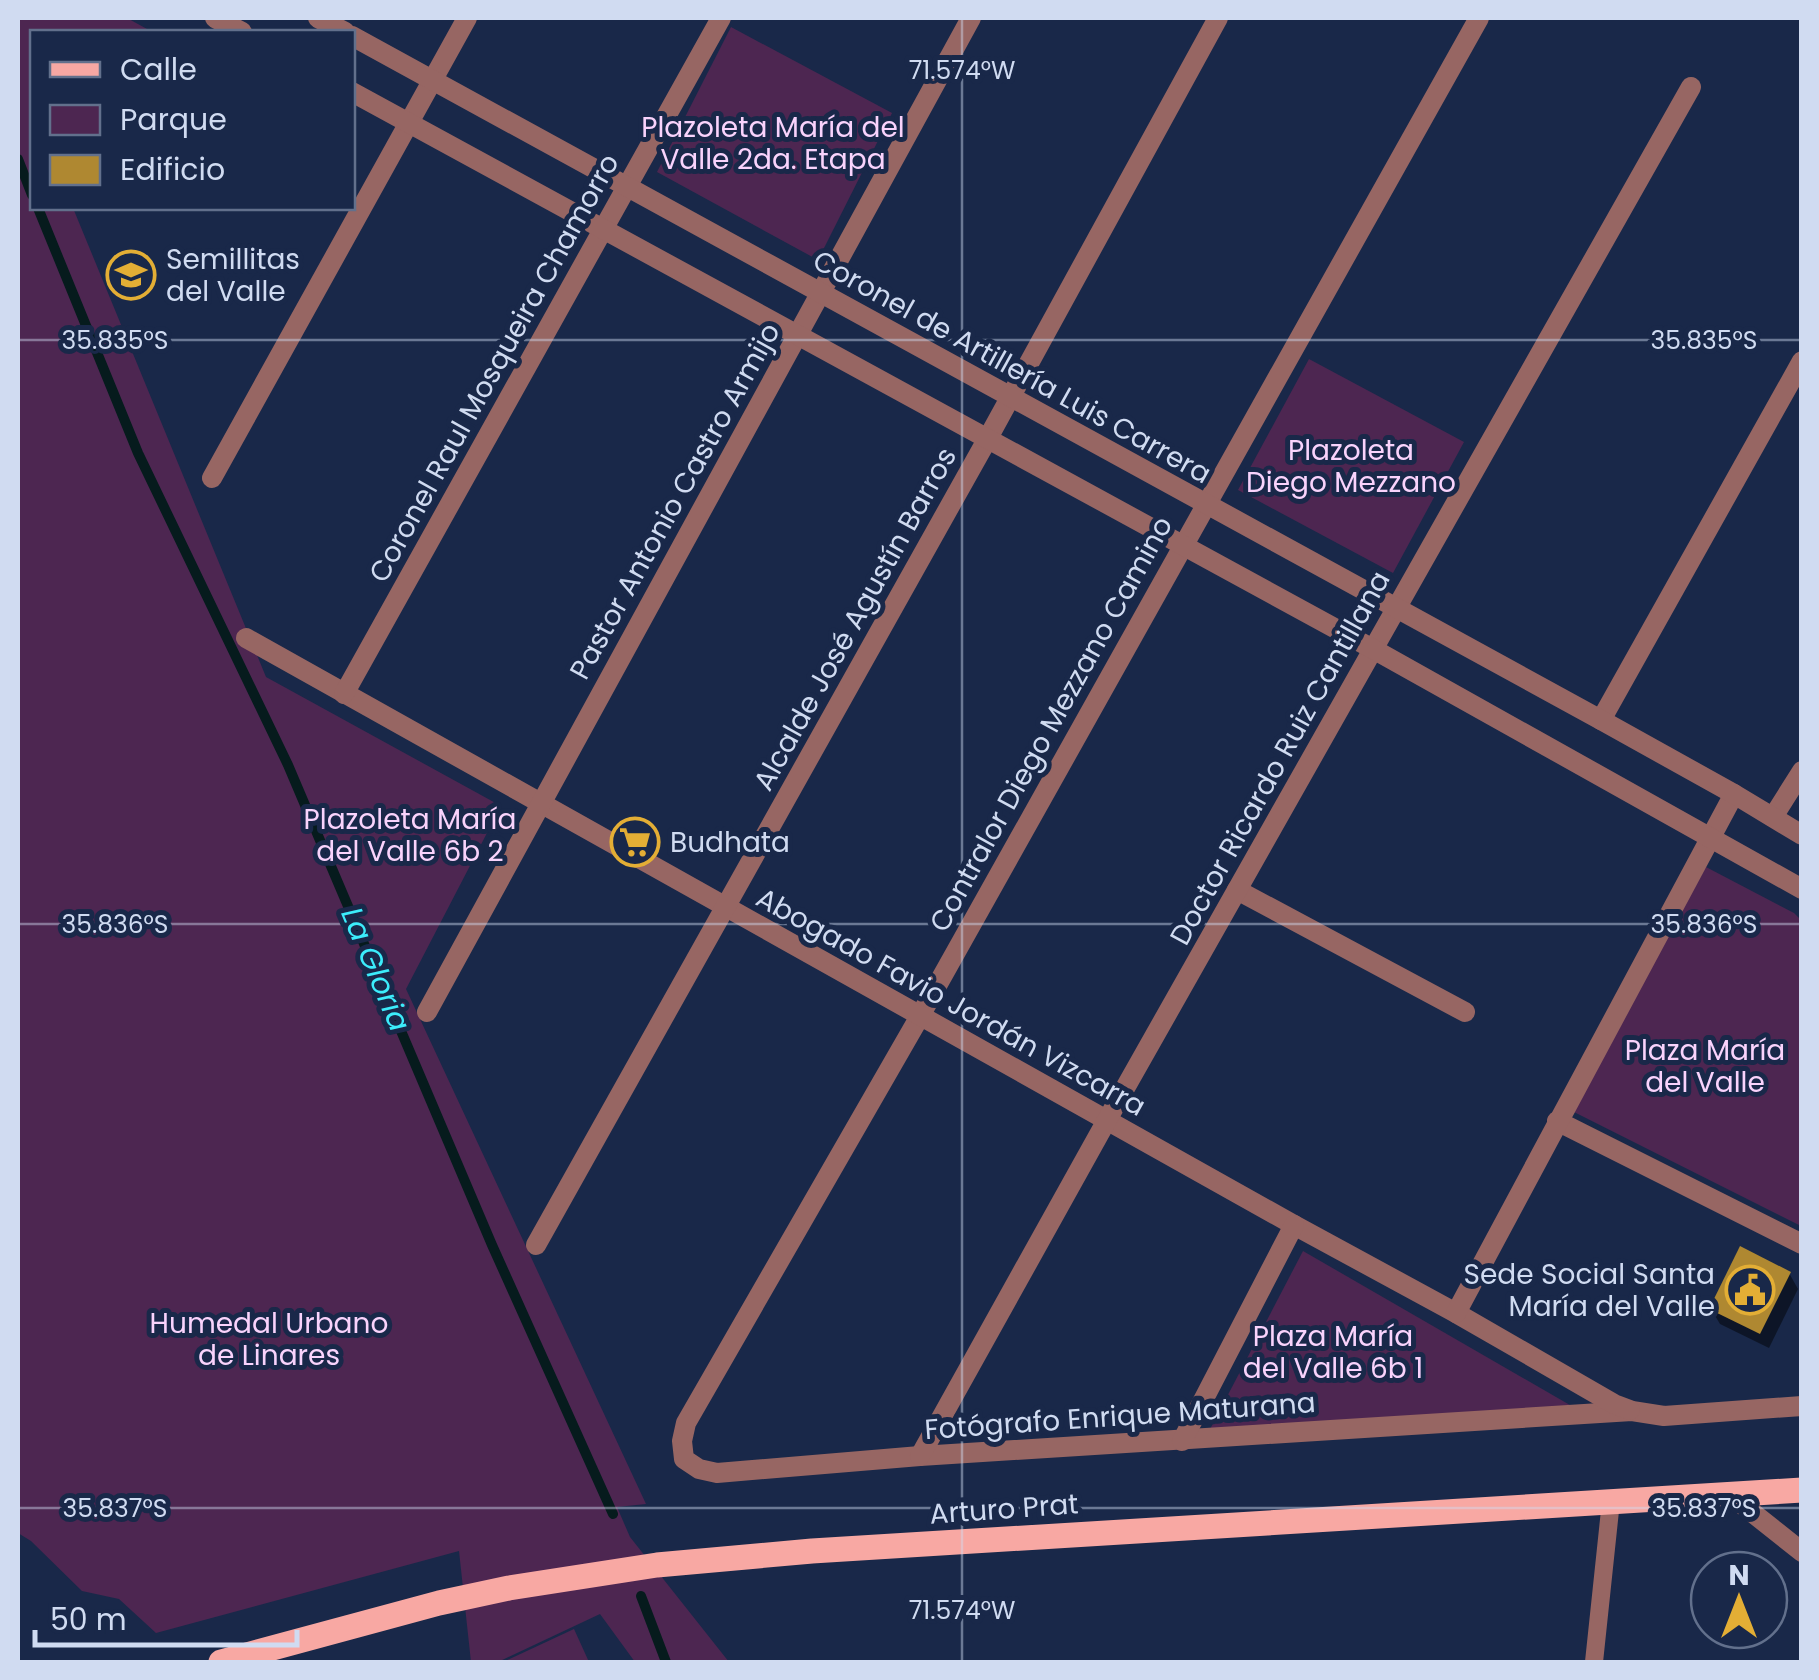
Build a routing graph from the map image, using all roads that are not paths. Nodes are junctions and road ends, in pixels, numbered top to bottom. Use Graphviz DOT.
graph roads {
  1 [pos="214,18"];
  2 [pos="318,18"];
  3 [pos="467,18"];
  4 [pos="721,18"];
  5 [pos="971,18"];
  6 [pos="1218,18"];
  7 [pos="1479,18"];
  8 [pos="238,30"];
  9 [pos="341,30"];
  10 [pos="355,38"];
  11 [pos="433,80"];
  12 [pos="1690,88"];
  13 [pos="355,94"];
  14 [pos="409,123"];
  15 [pos="626,187"];
  16 [pos="603,229"];
  17 [pos="820,293"];
  18 [pos="797,335"];
  19 [pos="1802,361"];
  20 [pos="1010,396"];
  21 [pos="988,438"];
  22 [pos="212,478"];
  23 [pos="1206,504"];
  24 [pos="1183,545"];
  25 [pos="1396,608"];
  26 [pos="246,638"];
  27 [pos="1374,648"];
  28 [pos="344,694"];
  29 [pos="1601,720"];
  30 [pos="1802,771"];
  31 [pos="1734,794"];
  32 [pos="540,804"];
  33 [pos="1773,817"];
  34 [pos="1802,835"];
  35 [pos="1710,836"];
  36 [pos="1802,889"];
  37 [pos="1237,890"];
  38 [pos="724,906"];
  39 [pos="427,1012"];
  40 [pos="1465,1012"];
  41 [pos="920,1016"];
  42 [pos="1107,1120"];
  43 [pos="1557,1122"];
  44 [pos="1294,1226"];
  45 [pos="1802,1244"];
  46 [pos="536,1245"];
  47 [pos="1456,1313"];
  48 [pos="1802,1406"];
  49 [pos="1632,1411"];
  50 [pos="1182,1441"];
  51 [pos="920,1456"];
  52 [pos="684,1459"];
  53 [pos="1802,1490"];
  54 [pos="1729,1494"];
  55 [pos="1611,1501"];
  56 [pos="1802,1552"];
  57 [pos="222,1662"];
  58 [pos="1594,1662"];
  1 -- 8 [label="street"];
  2 -- 9 [label="street"];
  3 -- 11 [label="street"];
  4 -- 15 [label="street, Coronel Raul Mosqueira Chamorro"];
  5 -- 17 [label="street, Pastor Antonio Castro Armijo"];
  6 -- 20 [label="street, Alcalde José Agustín Barros"];
  7 -- 23 [label="street, Contralor Diego Mezzano Camino"];
  10 -- 11 [label="street, Coronel de Artillería Luis Carrera"];
  11 -- 14 [label="street"];
  11 -- 15 [label="street, Coronel de Artillería Luis Carrera"];
  12 -- 25 [label="street, Doctor Ricardo Ruiz Cantillana"];
  13 -- 14 [label="street"];
  14 -- 16 [label="street"];
  14 -- 22 [label="street"];
  15 -- 16 [label="street, Coronel Raul Mosqueira Chamorro"];
  15 -- 17 [label="street, Coronel de Artillería Luis Carrera"];
  16 -- 18 [label="street"];
  16 -- 28 [label="street, Coronel Raul Mosqueira Chamorro"];
  17 -- 18 [label="street, Pastor Antonio Castro Armijo"];
  17 -- 20 [label="street, Coronel de Artillería Luis Carrera"];
  18 -- 21 [label="street"];
  18 -- 32 [label="street, Pastor Antonio Castro Armijo"];
  19 -- 29 [label="street"];
  20 -- 21 [label="street, Alcalde José Agustín Barros"];
  20 -- 23 [label="street, Coronel de Artillería Luis Carrera"];
  21 -- 24 [label="street"];
  21 -- 38 [label="street, Alcalde José Agustín Barros"];
  23 -- 24 [label="street, Contralor Diego Mezzano Camino"];
  23 -- 25 [label="street, Coronel de Artillería Luis Carrera"];
  24 -- 27 [label="street"];
  24 -- 41 [label="street, Contralor Diego Mezzano Camino"];
  25 -- 27 [label="street, Doctor Ricardo Ruiz Cantillana"];
  25 -- 29 [label="street, Coronel de Artillería Luis Carrera"];
  26 -- 28 [label="street, Abogado Favio Jordán Vizcarra"];
  27 -- 35 [label="street"];
  27 -- 37 [label="street, Doctor Ricardo Ruiz Cantillana"];
  28 -- 32 [label="street, Abogado Favio Jordán Vizcarra"];
  29 -- 31 [label="street, Coronel de Artillería Luis Carrera"];
  30 -- 33 [label="street"];
  31 -- 33 [label="street, Coronel de Artillería Luis Carrera"];
  31 -- 35 [label="street"];
  32 -- 38 [label="street, Abogado Favio Jordán Vizcarra"];
  32 -- 39 [label="street, Pastor Antonio Castro Armijo"];
  33 -- 34 [label="street, Coronel de Artillería Luis Carrera"];
  35 -- 36 [label="street"];
  35 -- 43 [label="street"];
  37 -- 40 [label="street"];
  37 -- 42 [label="street, Doctor Ricardo Ruiz Cantillana"];
  38 -- 41 [label="street, Abogado Favio Jordán Vizcarra"];
  38 -- 46 [label="street, Alcalde José Agustín Barros"];
  41 -- 42 [label="street, Abogado Favio Jordán Vizcarra"];
  41 -- 52 [label="street, Contralor Diego Mezzano Camino"];
  42 -- 44 [label="street, Abogado Favio Jordán Vizcarra"];
  42 -- 51 [label="street, Doctor Ricardo Ruiz Cantillana"];
  43 -- 45 [label="street"];
  43 -- 47 [label="street"];
  44 -- 47 [label="street, Abogado Favio Jordán Vizcarra"];
  44 -- 50 [label="street"];
  47 -- 49 [label="street, Abogado Favio Jordán Vizcarra"];
  48 -- 49 [label="street, Fotógrafo Enrique Maturana"];
  49 -- 50 [label="street, Fotógrafo Enrique Maturana"];
  50 -- 51 [label="street, Fotógrafo Enrique Maturana"];
  51 -- 52 [label="street, Fotógrafo Enrique Maturana"];
  53 -- 54 [label="main road, Arturo Prat"];
  54 -- 55 [label="main road, Arturo Prat"];
  54 -- 56 [label="street"];
  55 -- 57 [label="main road, Arturo Prat"];
  55 -- 58 [label="lane"];
}
